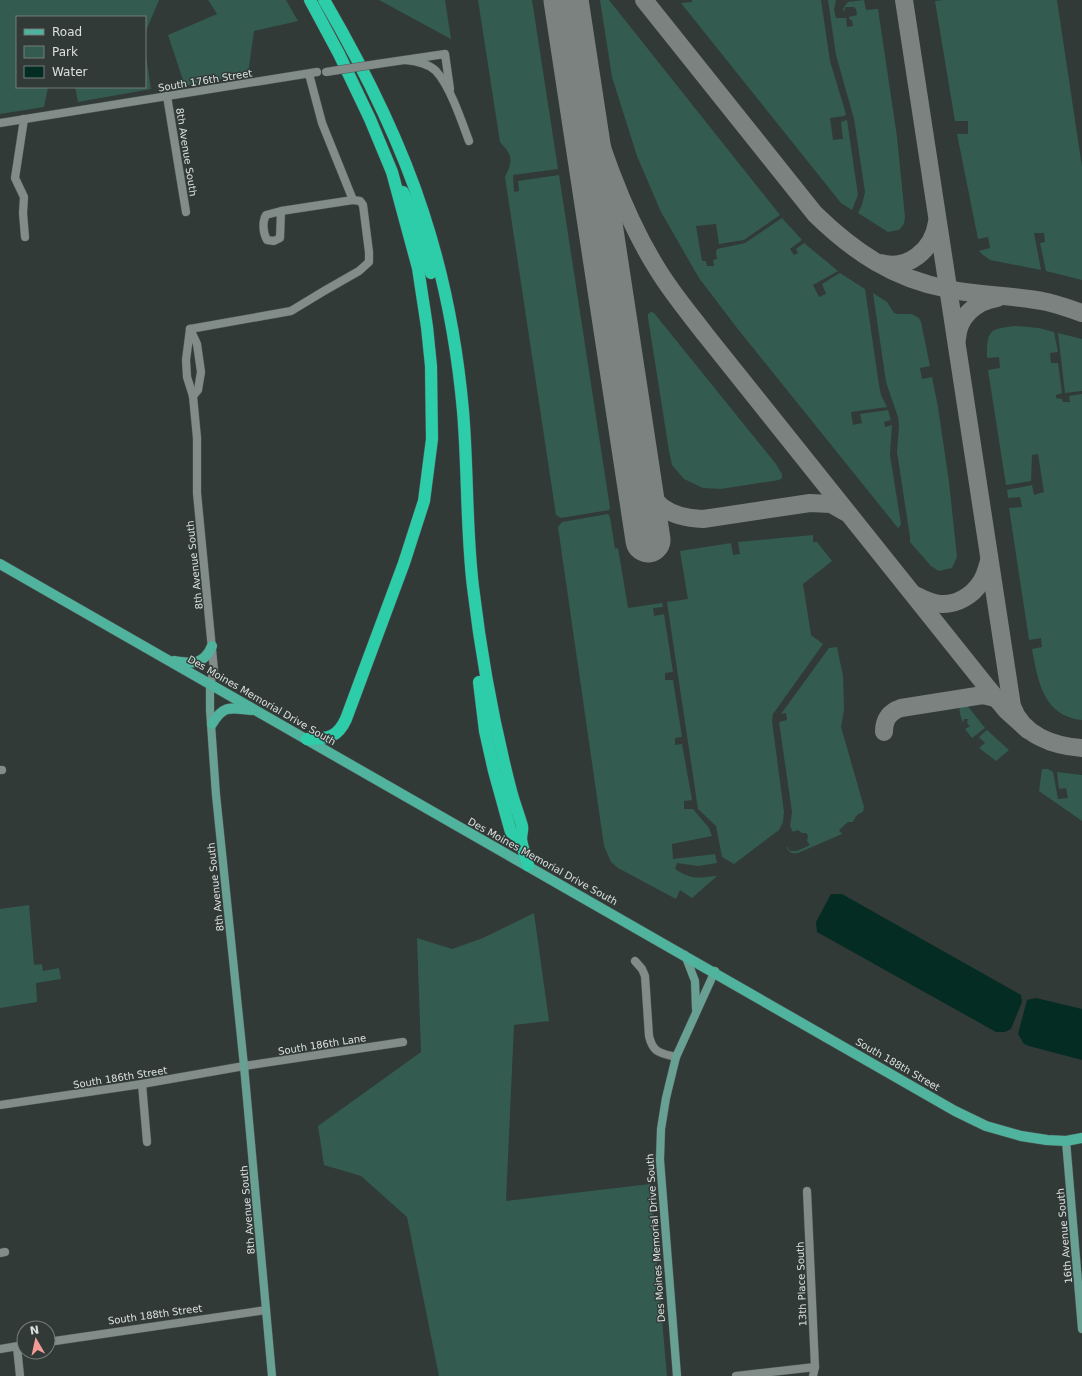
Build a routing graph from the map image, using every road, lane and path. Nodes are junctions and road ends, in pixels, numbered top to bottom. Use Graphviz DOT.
graph roads {
  1 [pos="310,0"];
  2 [pos="324,0"];
  3 [pos="405,60"];
  4 [pos="318,72"];
  5 [pos="326,72"];
  6 [pos="309,74"];
  7 [pos="167,96"];
  8 [pos="451,96"];
  9 [pos="24,119"];
  10 [pos="0,123"];
  11 [pos="469,141"];
  12 [pos="392,172"];
  13 [pos="353,200"];
  14 [pos="281,211"];
  15 [pos="186,212"];
  16 [pos="25,238"];
  17 [pos="190,329"];
  18 [pos="193,396"];
  19 [pos="0,564"];
  20 [pos="212,646"];
  21 [pos="164,659"];
  22 [pos="210,685"];
  23 [pos="258,711"];
  24 [pos="212,724"];
  25 [pos="307,739"];
  26 [pos="521,839"];
  27 [pos="528,865"];
  28 [pos="685,955"];
  29 [pos="635,961"];
  30 [pos="715,971"];
  31 [pos="696,1012"];
  32 [pos="403,1042"];
  33 [pos="676,1056"];
  34 [pos="244,1066"];
  35 [pos="142,1084"];
  36 [pos="0,1105"];
  37 [pos="1082,1138"];
  38 [pos="1066,1141"];
  39 [pos="147,1142"];
  40 [pos="808,1191"];
  41 [pos="266,1310"];
  42 [pos="1082,1329"];
  43 [pos="56,1341"];
  44 [pos="16,1347"];
  45 [pos="0,1349"];
  46 [pos="21,1360"];
  47 [pos="815,1367"];
  48 [pos="20,1376"];
  49 [pos="272,1376"];
  50 [pos="678,1376"];
  51 [pos="736,1376"];
  52 [pos="813,1376"];
  1 -- 12 [label="highway"];
  2 -- 26 [label="highway"];
  3 -- 5 [label="street, bridge"];
  3 -- 8 [label="street"];
  3 -- 8 [label="street"];
  4 -- 6 [label="street, South 176th Street"];
  6 -- 7 [label="street, South 176th Street"];
  6 -- 13 [label="street"];
  7 -- 9 [label="street, South 176th Street"];
  7 -- 15 [label="street, 8th Avenue South"];
  8 -- 11 [label="street"];
  9 -- 10 [label="street, South 176th Street"];
  9 -- 16 [label="street"];
  12 -- 25 [label="highway"];
  12 -- 26 [label="highway"];
  13 -- 14 [label="street"];
  13 -- 17 [label="street"];
  17 -- 18 [label="street, 8th Avenue South"];
  17 -- 18 [label="street, 8th Avenue South"];
  18 -- 20 [label="street, 8th Avenue South"];
  19 -- 21 [label="main road, Des Moines Memorial Drive South"];
  20 -- 21 [label="main road"];
  20 -- 22 [label="street, 8th Avenue South"];
  21 -- 22 [label="main road, Des Moines Memorial Drive South"];
  22 -- 23 [label="main road, Des Moines Memorial Drive South"];
  22 -- 24 [label="street, 8th Avenue South"];
  23 -- 24 [label="main road"];
  23 -- 25 [label="main road, Des Moines Memorial Drive South"];
  24 -- 34 [label="street, 8th Avenue South"];
  25 -- 27 [label="main road, Des Moines Memorial Drive South"];
  26 -- 27 [label="highway"];
  27 -- 28 [label="main road, Des Moines Memorial Drive South"];
  28 -- 30 [label="main road, Des Moines Memorial Drive South"];
  28 -- 31 [label="street"];
  29 -- 33 [label="street"];
  30 -- 31 [label="street, Des Moines Memorial Drive South"];
  30 -- 38 [label="main road, South 188th Street"];
  31 -- 33 [label="street, Des Moines Memorial Drive South"];
  32 -- 34 [label="street, South 186th Lane"];
  33 -- 50 [label="street, Des Moines Memorial Drive South"];
  34 -- 35 [label="street, South 186th Street"];
  34 -- 41 [label="street, 8th Avenue South"];
  35 -- 36 [label="street, South 186th Street"];
  35 -- 39 [label="street"];
  37 -- 38 [label="main road, South 188th Street"];
  38 -- 42 [label="street, 16th Avenue South"];
  40 -- 47 [label="street, 13th Place South"];
  41 -- 43 [label="street, South 188th Street"];
  41 -- 49 [label="street, 8th Avenue South"];
  44 -- 45 [label="street"];
  46 -- 48 [label="street"];
  47 -- 51 [label="street"];
  47 -- 52 [label="street, 13th Place South"];
}
